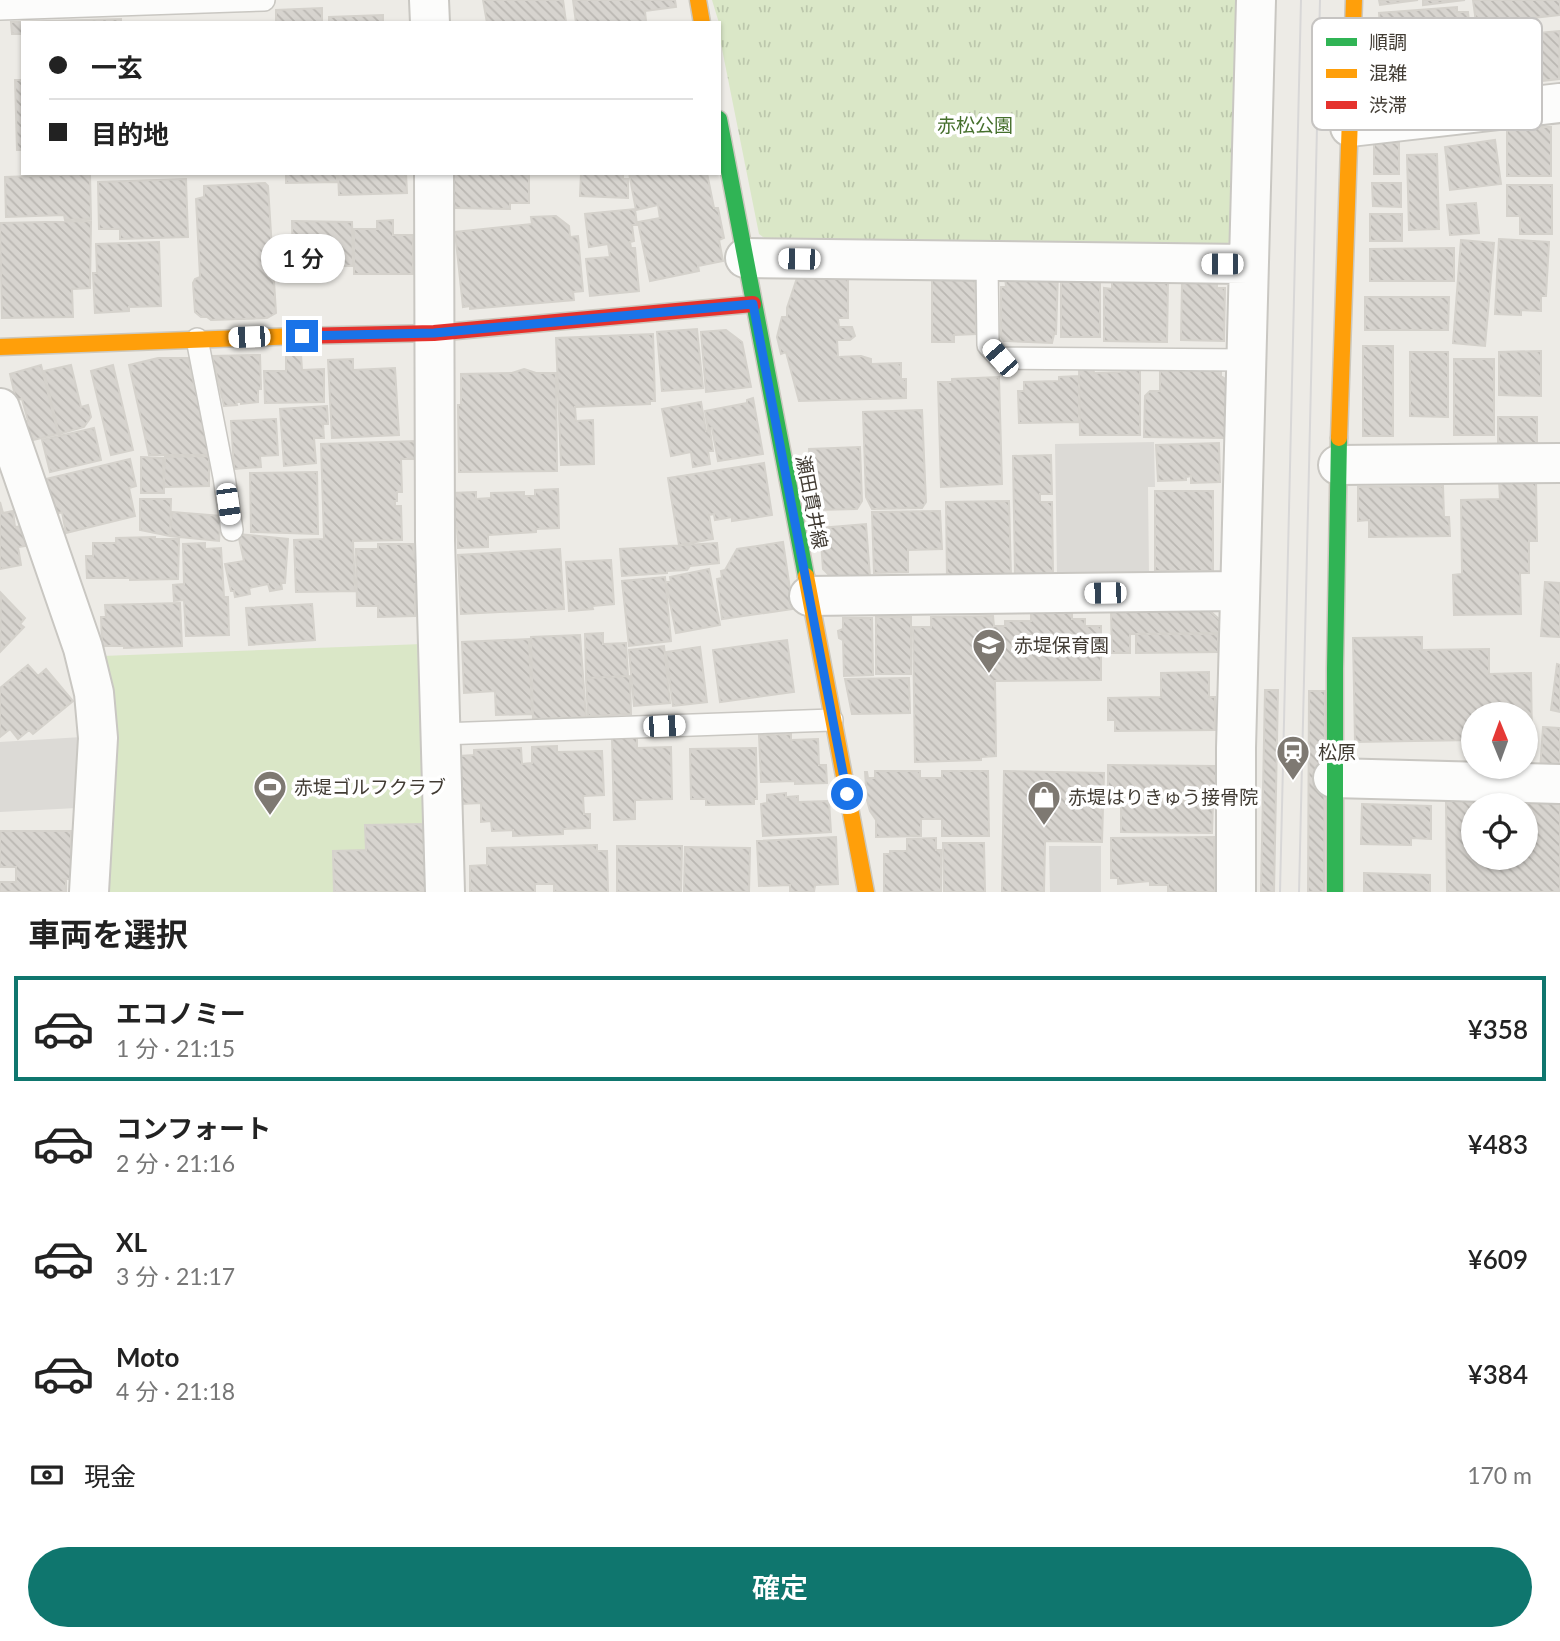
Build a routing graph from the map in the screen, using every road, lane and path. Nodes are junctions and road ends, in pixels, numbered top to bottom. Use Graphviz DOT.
graph roads {
  1 [pos="264,0"];
  2 [pos="429,0"];
  3 [pos="698,0"];
  4 [pos="1256,0"];
  5 [pos="1354,0"];
  6 [pos="0,9"];
  7 [pos="1353,18"];
  8 [pos="430,21"];
  9 [pos="702,21"];
  10 [pos="1560,103"];
  11 [pos="1542,105"];
  12 [pos="721,130"];
  13 [pos="1350,130"];
  14 [pos="434,175"];
  15 [pos="745,258"];
  16 [pos="987,262"];
  17 [pos="1248,264"];
  18 [pos="753,304"];
  19 [pos="434,333"];
  20 [pos="197,339"];
  21 [pos="0,347"];
  22 [pos="1247,360"];
  23 [pos="0,408"];
  24 [pos="1560,463"];
  25 [pos="1338,466"];
  26 [pos="232,530"];
  27 [pos="1240,591"];
  28 [pos="809,596"];
  29 [pos="832,720"];
  30 [pos="441,734"];
  31 [pos="1333,778"];
  32 [pos="1560,784"];
  33 [pos="89,892"];
  34 [pos="445,892"];
  35 [pos="866,892"];
  36 [pos="1236,892"];
  37 [pos="1335,892"];
  1 -- 6 [label="lane"];
  2 -- 8 [label="street"];
  3 -- 9 [label="street"];
  4 -- 17 [label="street"];
  5 -- 7 [label="street"];
  10 -- 11 [label="street"];
  12 -- 15 [label="street, 瀬田貫井線"];
  13 -- 25 [label="street"];
  14 -- 19 [label="street"];
  15 -- 16 [label="street"];
  15 -- 18 [label="street, 瀬田貫井線"];
  16 -- 17 [label="street"];
  16 -- 22 [label="lane"];
  17 -- 22 [label="street"];
  18 -- 19 [label="street"];
  18 -- 28 [label="street, 瀬田貫井線"];
  19 -- 20 [label="street"];
  19 -- 30 [label="street"];
  20 -- 21 [label="street"];
  20 -- 26 [label="lane"];
  22 -- 27 [label="street"];
  23 -- 33 [label="street"];
  24 -- 25 [label="street"];
  25 -- 31 [label="street"];
  27 -- 28 [label="street"];
  27 -- 36 [label="street"];
  28 -- 29 [label="street, 瀬田貫井線"];
  29 -- 30 [label="lane"];
  29 -- 35 [label="street, 瀬田貫井線"];
  30 -- 34 [label="street"];
  31 -- 32 [label="street"];
  31 -- 37 [label="street"];
}
